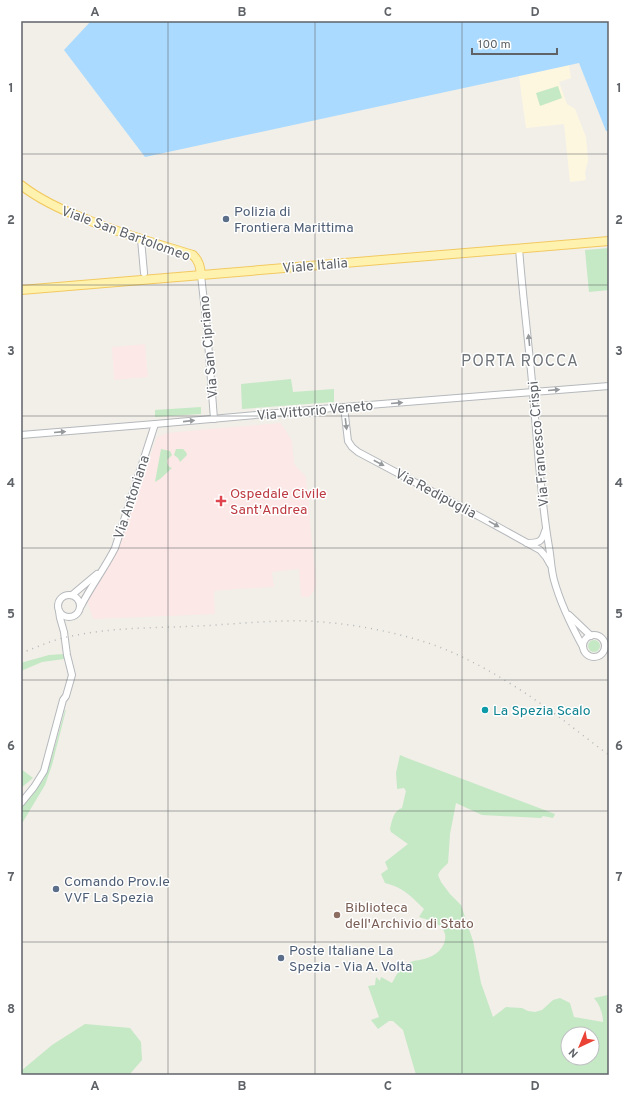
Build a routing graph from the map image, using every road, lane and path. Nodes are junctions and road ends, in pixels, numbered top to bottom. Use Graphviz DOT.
graph roads {
  1 [pos="21,185"];
  2 [pos="141,239"];
  3 [pos="609,242"];
  4 [pos="519,248"];
  5 [pos="144,273"];
  6 [pos="201,275"];
  7 [pos="21,290"];
  8 [pos="609,386"];
  9 [pos="533,392"];
  10 [pos="344,407"];
  11 [pos="214,418"];
  12 [pos="155,424"];
  13 [pos="21,435"];
  14 [pos="546,529"];
  15 [pos="527,542"];
  16 [pos="551,567"];
  17 [pos="104,568"];
  18 [pos="72,595"];
  19 [pos="80,606"];
  20 [pos="59,611"];
  21 [pos="566,613"];
  22 [pos="68,617"];
  23 [pos="64,632"];
  24 [pos="591,636"];
  25 [pos="606,641"];
  26 [pos="583,647"];
  27 [pos="609,653"];
  28 [pos="602,654"];
  29 [pos="34,787"];
  30 [pos="21,797"];
  31 [pos="21,804"];
  1 -- 2 [label="main road, Viale San Bartolomeo"];
  2 -- 5 [label="street"];
  2 -- 6 [label="main road, Viale San Bartolomeo"];
  3 -- 4 [label="main road, Viale Italia"];
  4 -- 6 [label="main road, Viale Italia"];
  9 -- 4 [label="street, Via Francesco Crispi, one-way"];
  6 -- 7 [label="main road, Viale Italia"];
  6 -- 11 [label="street, Via San Cipriano"];
  9 -- 8 [label="street, Via Vittorio Veneto, one-way"];
  10 -- 9 [label="street, Via Vittorio Veneto, one-way"];
  9 -- 14 [label="street, Via Francesco Crispi"];
  10 -- 11 [label="street, Via Vittorio Veneto"];
  10 -- 15 [label="street, Via Redipuglia, one-way"];
  12 -- 11 [label="street, Via Vittorio Veneto, one-way"];
  13 -- 12 [label="street, Via Vittorio Veneto, one-way"];
  12 -- 17 [label="street, Via Antoniana"];
  14 -- 15 [label="street"];
  14 -- 16 [label="street, Via Francesco Crispi"];
  15 -- 16 [label="street, Via Redipuglia"];
  16 -- 21 [label="street, Via Francesco Crispi"];
  17 -- 18 [label="street, Via Antoniana"];
  17 -- 19 [label="street, Via Antoniana"];
  18 -- 19 [label="street"];
  18 -- 20 [label="street"];
  19 -- 22 [label="street"];
  20 -- 22 [label="street"];
  20 -- 23 [label="street"];
  21 -- 24 [label="street, Via Francesco Crispi"];
  21 -- 26 [label="street, Via Francesco Crispi"];
  22 -- 23 [label="street"];
  23 -- 29 [label="street"];
  24 -- 25 [label="street"];
  24 -- 26 [label="street"];
  25 -- 28 [label="street"];
  26 -- 28 [label="street"];
  27 -- 28 [label="street"];
  29 -- 30 [label="street"];
  29 -- 31 [label="street"];
}
